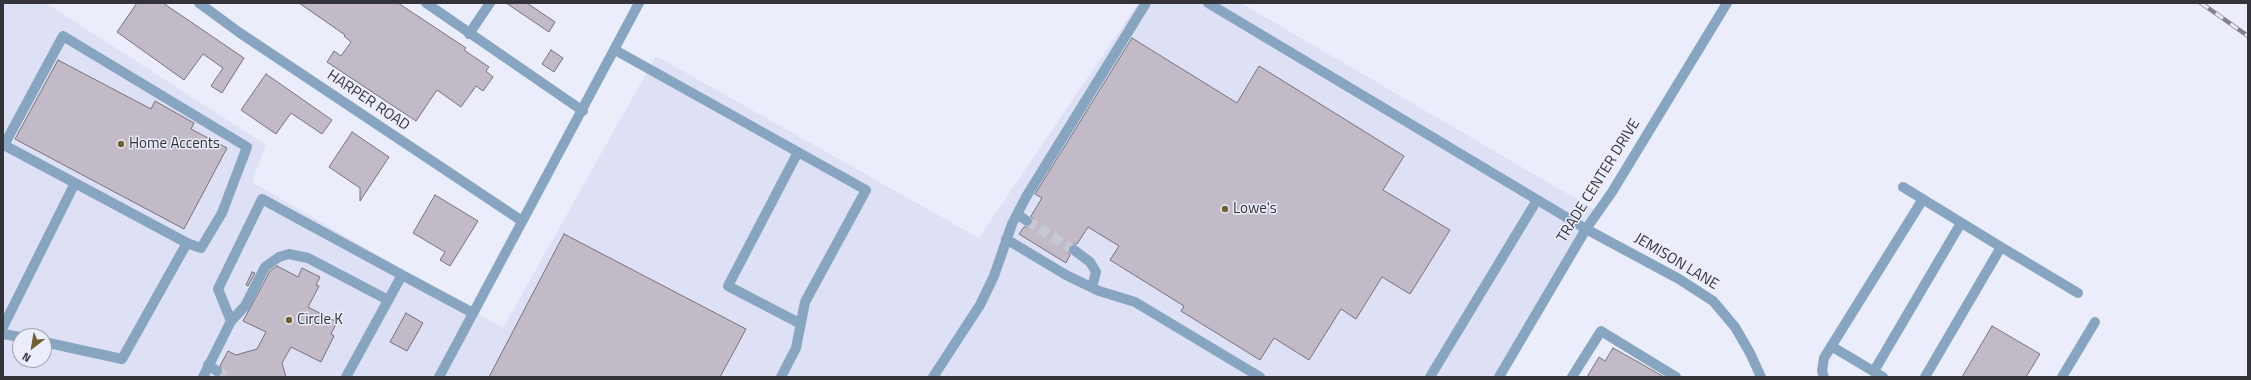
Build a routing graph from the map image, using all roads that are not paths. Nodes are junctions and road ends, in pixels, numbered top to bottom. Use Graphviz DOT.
graph roads {
  1 [pos="199,3"];
  2 [pos="426,3"];
  3 [pos="490,3"];
  4 [pos="640,3"];
  5 [pos="1146,3"];
  6 [pos="1208,3"];
  7 [pos="1727,3"];
  8 [pos="469,34"];
  9 [pos="615,50"];
  10 [pos="583,111"];
  11 [pos="798,152"];
  12 [pos="75,183"];
  13 [pos="1903,187"];
  14 [pos="1923,199"];
  15 [pos="1537,200"];
  16 [pos="1017,214"];
  17 [pos="522,221"];
  18 [pos="1027,221"];
  19 [pos="1961,223"];
  20 [pos="1586,229"];
  21 [pos="1006,239"];
  22 [pos="187,243"];
  23 [pos="2001,247"];
  24 [pos="1074,250"];
  25 [pos="402,275"];
  26 [pos="1092,287"];
  27 [pos="2078,293"];
  28 [pos="388,300"];
  29 [pos="473,313"];
  30 [pos="231,321"];
  31 [pos="2095,322"];
  32 [pos="801,324"];
  33 [pos="3,327"];
  34 [pos="52,344"];
  35 [pos="1832,346"];
  36 [pos="208,365"];
  37 [pos="217,371"];
  38 [pos="1874,372"];
  39 [pos="203,377"];
  40 [pos="346,377"];
  41 [pos="439,377"];
  42 [pos="781,377"];
  43 [pos="933,377"];
  44 [pos="1260,377"];
  45 [pos="1430,377"];
  46 [pos="1499,377"];
  47 [pos="1572,377"];
  48 [pos="1676,377"];
  49 [pos="1761,377"];
  50 [pos="1824,377"];
  51 [pos="1883,377"];
  52 [pos="1925,377"];
  53 [pos="2062,377"];
  1 -- 17 [label="street, HARPER ROAD"];
  2 -- 8 [label="street"];
  3 -- 8 [label="street"];
  4 -- 9 [label="street"];
  5 -- 16 [label="street"];
  6 -- 15 [label="street, JEMISON LANE"];
  7 -- 20 [label="street, TRADE CENTER DRIVE"];
  8 -- 10 [label="street"];
  9 -- 10 [label="street"];
  9 -- 11 [label="street"];
  10 -- 17 [label="street"];
  11 -- 32 [label="street"];
  11 -- 32 [label="street"];
  12 -- 22 [label="street"];
  12 -- 22 [label="street"];
  12 -- 33 [label="street"];
  13 -- 14 [label="street"];
  14 -- 19 [label="street"];
  14 -- 35 [label="street"];
  15 -- 20 [label="street, JEMISON LANE"];
  15 -- 45 [label="street"];
  16 -- 18 [label="street"];
  16 -- 21 [label="street"];
  17 -- 29 [label="street"];
  19 -- 23 [label="street"];
  19 -- 38 [label="street"];
  20 -- 46 [label="street, TRADE CENTER DRIVE"];
  20 -- 49 [label="street, JEMISON LANE"];
  21 -- 26 [label="street"];
  21 -- 43 [label="street"];
  22 -- 34 [label="street"];
  23 -- 27 [label="street"];
  23 -- 52 [label="street"];
  24 -- 26 [label="street"];
  25 -- 28 [label="street"];
  25 -- 29 [label="street"];
  25 -- 30 [label="street"];
  26 -- 44 [label="street"];
  28 -- 30 [label="street"];
  28 -- 40 [label="street"];
  29 -- 41 [label="street"];
  30 -- 36 [label="street"];
  31 -- 53 [label="street"];
  32 -- 42 [label="street"];
  35 -- 38 [label="street"];
  35 -- 50 [label="street"];
  36 -- 37 [label="street"];
  36 -- 39 [label="street"];
  38 -- 51 [label="street"];
  47 -- 48 [label="street"];
}
